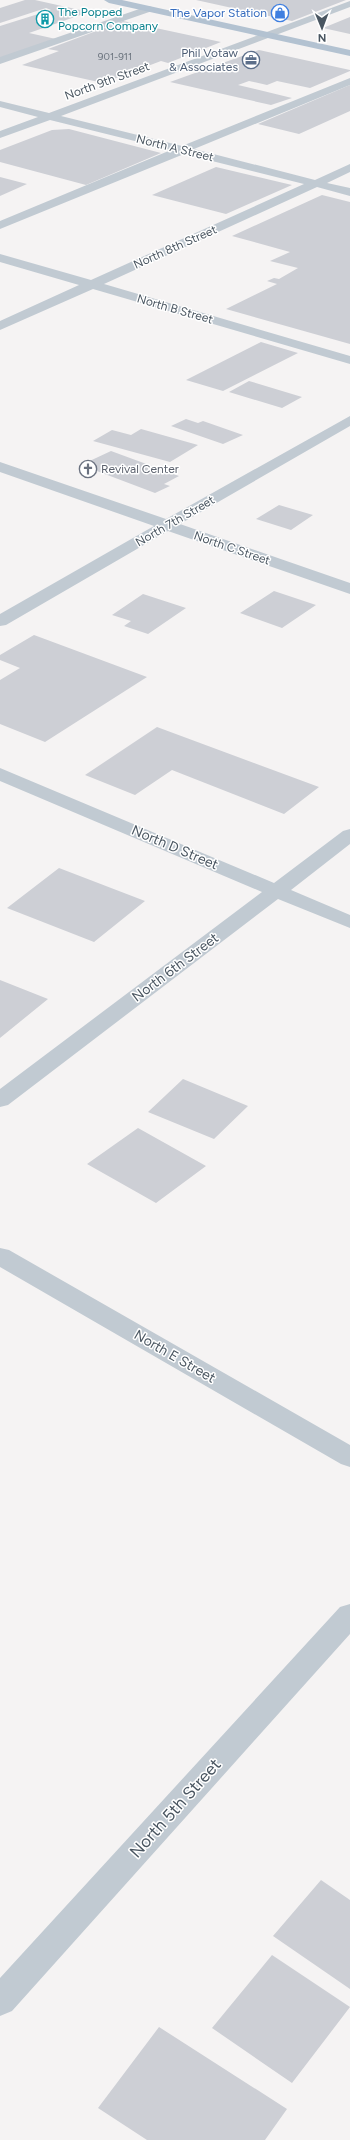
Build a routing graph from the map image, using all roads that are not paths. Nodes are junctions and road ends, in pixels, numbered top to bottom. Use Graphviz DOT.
graph roads {
  1 [pos="109,0"];
  2 [pos="350,4"];
  3 [pos="148,9"];
  4 [pos="268,35"];
  5 [pos="350,53"];
  6 [pos="0,61"];
  7 [pos="350,81"];
  8 [pos="0,104"];
  9 [pos="50,116"];
  10 [pos="0,135"];
  11 [pos="184,150"];
  12 [pos="349,169"];
  13 [pos="316,183"];
  14 [pos="350,192"];
  15 [pos="0,225"];
  16 [pos="0,258"];
  17 [pos="91,284"];
  18 [pos="0,326"];
  19 [pos="350,360"];
  20 [pos="350,420"];
  21 [pos="0,467"];
  22 [pos="167,525"];
  23 [pos="350,589"];
  24 [pos="0,621"];
  25 [pos="0,774"];
  26 [pos="350,835"];
  27 [pos="276,890"];
  28 [pos="350,922"];
  29 [pos="0,1100"];
  30 [pos="0,1256"];
  31 [pos="350,1456"];
  32 [pos="350,1615"];
  33 [pos="0,2000"];
  1 -- 3 [label="main road"];
  2 -- 4 [label="street, North 9th Street"];
  3 -- 4 [label="main road"];
  3 -- 6 [label="street"];
  4 -- 5 [label="main road"];
  4 -- 9 [label="street, North 9th Street"];
  7 -- 11 [label="street"];
  8 -- 9 [label="street, North A Street"];
  9 -- 10 [label="street, North 9th Street"];
  9 -- 11 [label="street, North A Street"];
  11 -- 13 [label="street, North A Street"];
  11 -- 15 [label="street"];
  12 -- 13 [label="street, North 8th Street"];
  13 -- 14 [label="street, North A Street"];
  13 -- 17 [label="street, North 8th Street"];
  16 -- 17 [label="street, North B Street"];
  17 -- 18 [label="street, North 8th Street"];
  17 -- 19 [label="street, North B Street"];
  20 -- 22 [label="street, North 7th Street"];
  21 -- 22 [label="street, North C Street"];
  22 -- 23 [label="street, North C Street"];
  22 -- 24 [label="street, North 7th Street"];
  25 -- 27 [label="street, North D Street"];
  26 -- 27 [label="street, North 6th Street"];
  27 -- 28 [label="street, North D Street"];
  27 -- 29 [label="street, North 6th Street"];
  30 -- 31 [label="street, North E Street"];
  32 -- 33 [label="street, North 5th Street"];
}
